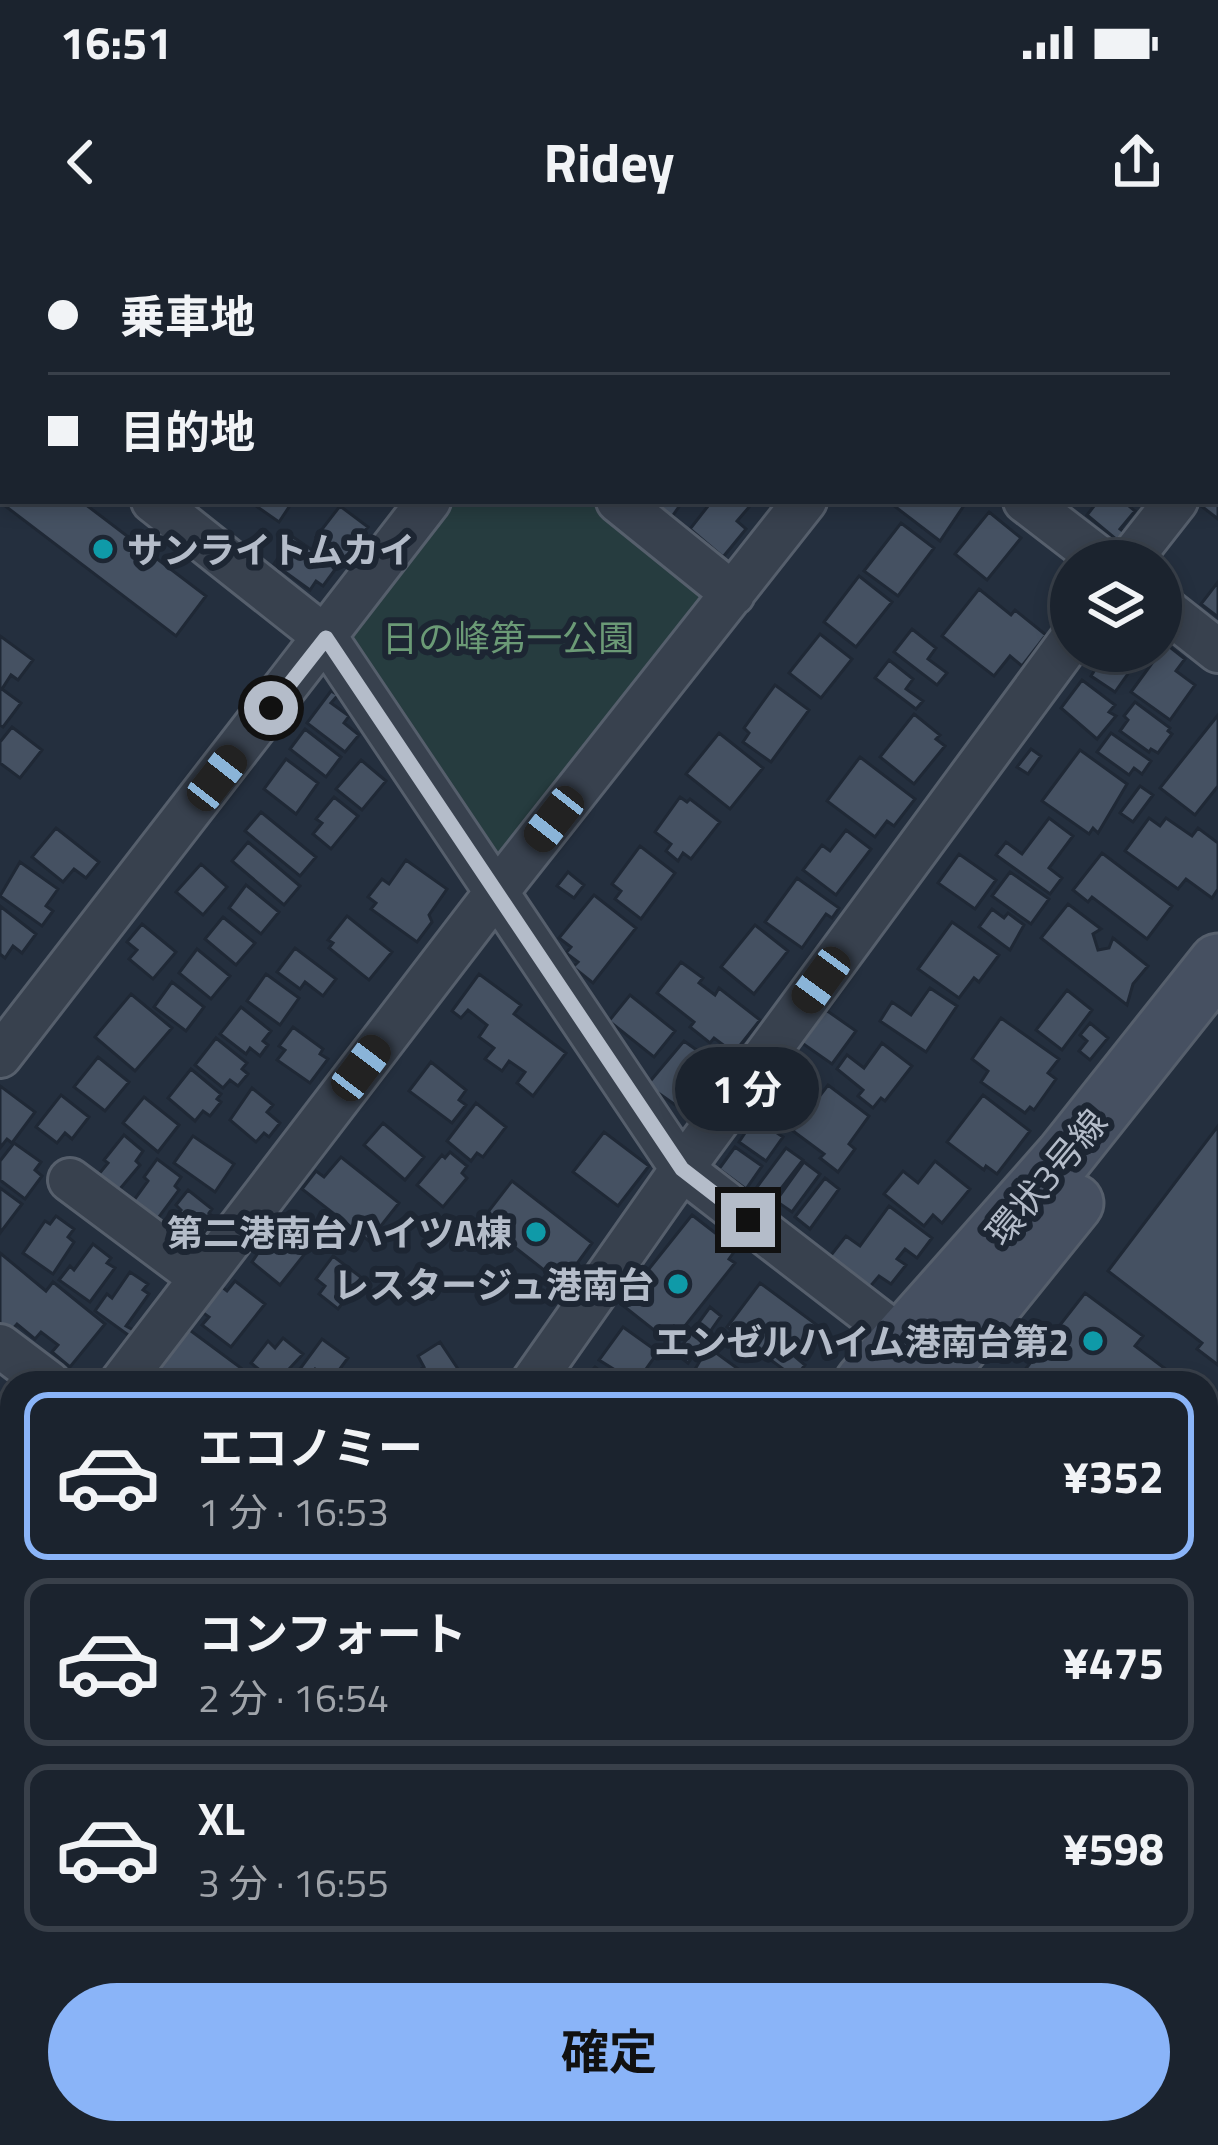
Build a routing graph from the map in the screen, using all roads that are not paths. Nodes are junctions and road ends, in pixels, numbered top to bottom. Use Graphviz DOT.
graph roads {
  1 [pos="157,504"];
  2 [pos="427,504"];
  3 [pos="622,504"];
  4 [pos="803,504"];
  5 [pos="1029,504"];
  6 [pos="1174,504"];
  7 [pos="1076,540"];
  8 [pos="1145,540"];
  9 [pos="733,594"];
  10 [pos="1182,622"];
  11 [pos="326,638"];
  12 [pos="1218,650"];
  13 [pos="1050,669"];
  14 [pos="495,893"];
  15 [pos="1218,963"];
  16 [pos="1218,1022"];
  17 [pos="0,1056"];
  18 [pos="682,1169"];
  19 [pos="70,1180"];
  20 [pos="201,1278"];
  21 [pos="0,1346"];
  22 [pos="933,1369"];
  23 [pos="33,1371"];
  24 [pos="130,1371"];
  25 [pos="540,1371"];
  1 -- 11 [label="street"];
  2 -- 11 [label="street"];
  3 -- 9 [label="street"];
  4 -- 9 [label="street"];
  5 -- 7 [label="street"];
  6 -- 8 [label="street"];
  9 -- 14 [label="street"];
  10 -- 12 [label="street"];
  11 -- 14 [label="street"];
  11 -- 17 [label="street"];
  13 -- 18 [label="street"];
  14 -- 18 [label="street"];
  14 -- 20 [label="street"];
  15 -- 22 [label="street, 環状3号線"];
  16 -- 22 [label="street, 環状3号線"];
  18 -- 22 [label="street"];
  18 -- 25 [label="street"];
  19 -- 20 [label="street"];
  20 -- 24 [label="street"];
  21 -- 23 [label="street"];
}
